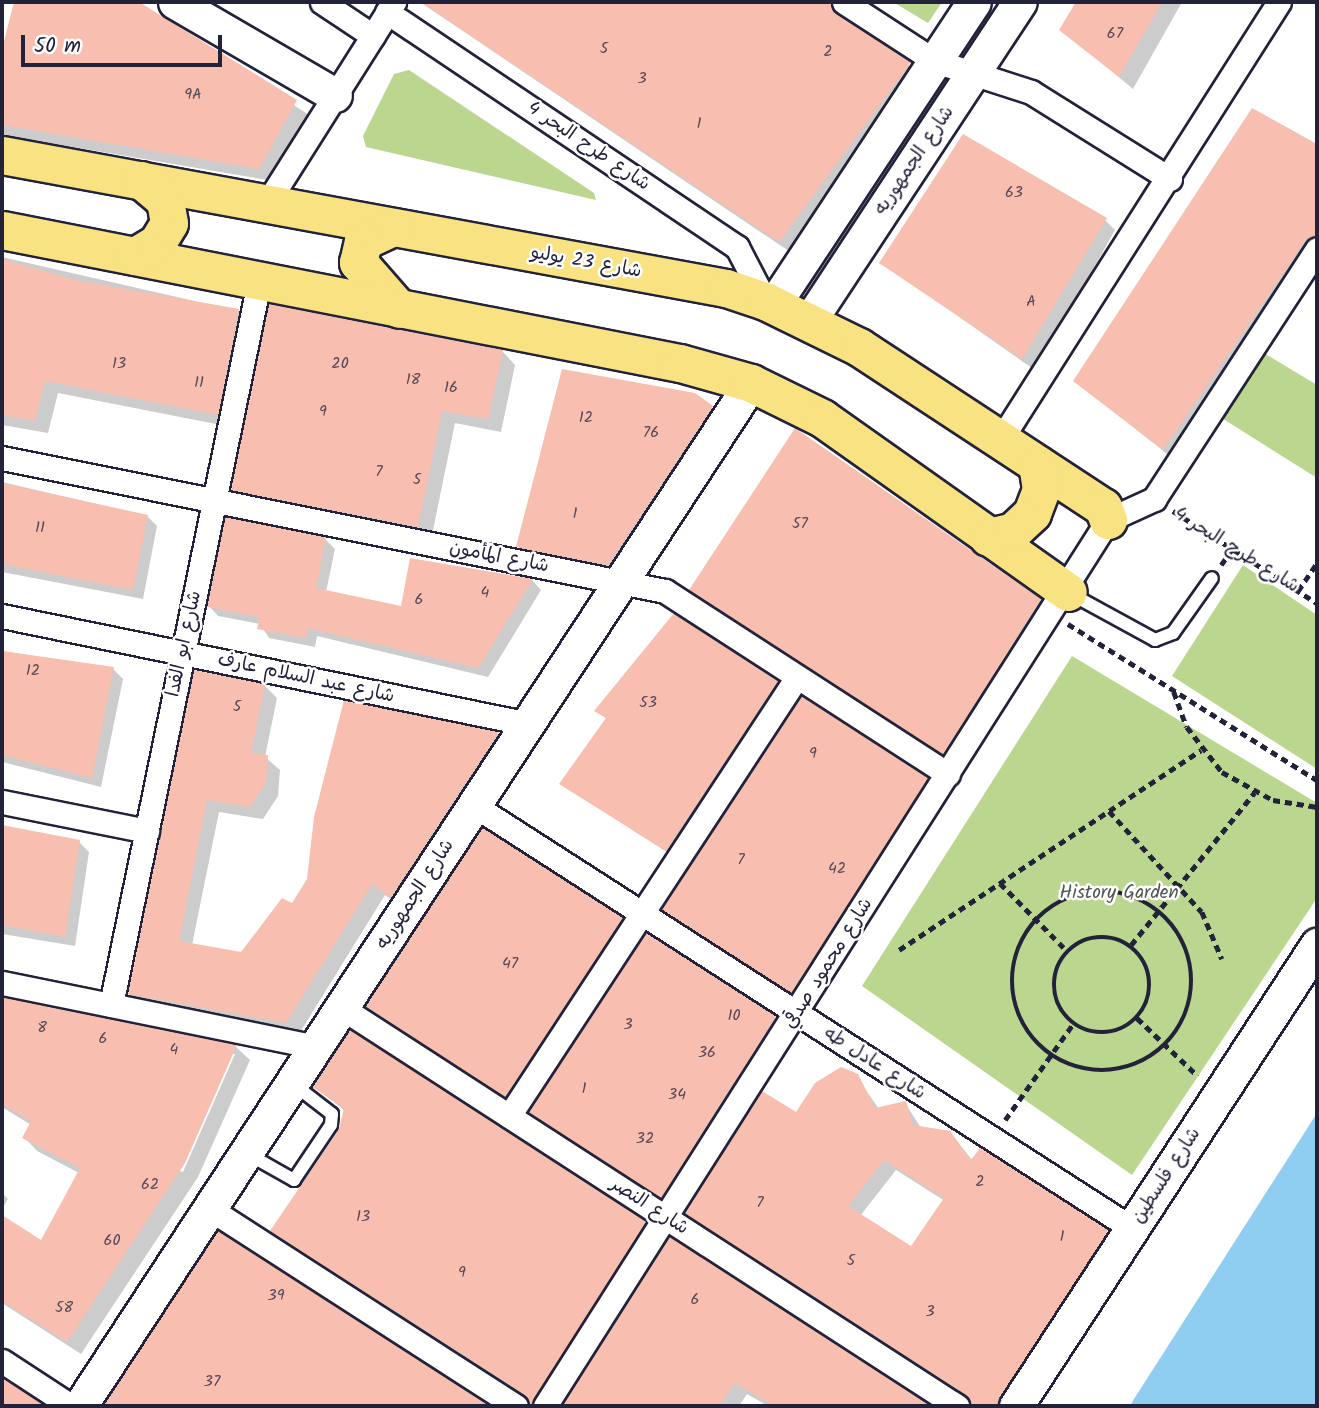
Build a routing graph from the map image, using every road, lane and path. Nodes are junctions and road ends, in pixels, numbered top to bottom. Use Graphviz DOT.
graph roads {
  1 [pos="175,2"];
  2 [pos="322,2"];
  3 [pos="844,2"];
  4 [pos="974,2"];
  5 [pos="1020,2"];
  6 [pos="1279,2"];
  7 [pos="390,7"];
  8 [pos="373,36"];
  9 [pos="936,61"];
  10 [pos="975,71"];
  11 [pos="335,95"];
  12 [pos="2,155"];
  13 [pos="1170,179"];
  14 [pos="141,180"];
  15 [pos="267,203"];
  16 [pos="393,228"];
  17 [pos="2,230"];
  18 [pos="1317,249"];
  19 [pos="135,257"];
  20 [pos="260,282"];
  21 [pos="770,303"];
  22 [pos="399,309"];
  23 [pos="810,320"];
  24 [pos="751,383"];
  25 [pos="1001,439"];
  26 [pos="2,458"];
  27 [pos="1037,464"];
  28 [pos="1154,499"];
  29 [pos="214,502"];
  30 [pos="1108,520"];
  31 [pos="988,537"];
  32 [pos="1317,563"];
  33 [pos="1212,578"];
  34 [pos="624,583"];
  35 [pos="1298,591"];
  36 [pos="1060,603"];
  37 [pos="1317,603"];
  38 [pos="2,616"];
  39 [pos="183,654"];
  40 [pos="797,677"];
  41 [pos="1174,691"];
  42 [pos="528,724"];
  43 [pos="1201,750"];
  44 [pos="948,774"];
  45 [pos="1317,780"];
  46 [pos="1254,793"];
  47 [pos="2,802"];
  48 [pos="475,806"];
  49 [pos="1317,807"];
  50 [pos="1109,811"];
  51 [pos="147,831"];
  52 [pos="1000,883"];
  53 [pos="1178,887"];
  54 [pos="1158,911"];
  55 [pos="641,914"];
  56 [pos="1036,920"];
  57 [pos="1130,945"];
  58 [pos="1317,945"];
  59 [pos="899,950"];
  60 [pos="1067,951"];
  61 [pos="1222,959"];
  62 [pos="2,983"];
  63 [pos="111,1005"];
  64 [pos="342,1008"];
  65 [pos="797,1015"];
  66 [pos="1138,1018"];
  67 [pos="1073,1024"];
  68 [pos="1165,1046"];
  69 [pos="317,1047"];
  70 [pos="1051,1056"];
  71 [pos="292,1084"];
  72 [pos="1219,1096"];
  73 [pos="509,1116"];
  74 [pos="991,1139"];
  75 [pos="246,1153"];
  76 [pos="210,1209"];
  77 [pos="666,1218"];
  78 [pos="1133,1229"];
  79 [pos="2,1361"];
  80 [pos="71,1406"];
  81 [pos="80,1406"];
  82 [pos="516,1406"];
  83 [pos="545,1406"];
  84 [pos="957,1406"];
  85 [pos="1016,1406"];
  1 -- 11 [label="main road"];
  2 -- 8 [label="street"];
  3 -- 9 [label="street"];
  4 -- 9 [label="main road, شارع الجمهوريه"];
  5 -- 10 [label="main road, شارع الجمهوريه"];
  6 -- 13 [label="street"];
  7 -- 8 [label="street"];
  7 -- 21 [label="street, شارع طرح البحر 4"];
  8 -- 11 [label="street"];
  9 -- 10 [label="street"];
  9 -- 21 [label="main road, شارع الجمهوريه"];
  10 -- 13 [label="street"];
  10 -- 23 [label="main road, شارع الجمهوريه"];
  11 -- 15 [label="street"];
  12 -- 14 [label="main road, شارع 23 يوليو"];
  13 -- 25 [label="street"];
  14 -- 15 [label="main road, شارع 23 يوليو"];
  14 -- 19 [label="main road"];
  15 -- 16 [label="main road, شارع 23 يوليو"];
  16 -- 21 [label="main road, شارع 23 يوليو"];
  16 -- 22 [label="main road"];
  17 -- 19 [label="main road"];
  18 -- 28 [label="street"];
  19 -- 20 [label="main road"];
  20 -- 22 [label="main road"];
  20 -- 29 [label="street, شارع ابو الفدا"];
  21 -- 23 [label="main road, شارع 23 يوليو"];
  22 -- 24 [label="main road"];
  23 -- 25 [label="main road, شارع 23 يوليو"];
  24 -- 31 [label="main road"];
  24 -- 34 [label="main road, شارع الجمهوريه"];
  25 -- 27 [label="main road, شارع 23 يوليو"];
  26 -- 29 [label="street, شارع المأمون"];
  27 -- 30 [label="main road, شارع 23 يوليو"];
  27 -- 31 [label="main road"];
  28 -- 30 [label="street"];
  28 -- 35 [label="path, شارع طرح البحر 4"];
  29 -- 34 [label="street, شارع المأمون"];
  29 -- 39 [label="street, شارع ابو الفدا"];
  30 -- 36 [label="street, شارع محمود صدقي"];
  31 -- 36 [label="main road"];
  32 -- 35 [label="path"];
  33 -- 36 [label="lane"];
  34 -- 40 [label="street, شارع المأمون"];
  34 -- 42 [label="main road, شارع الجمهوريه"];
  35 -- 37 [label="path, شارع طرح البحر 4"];
  36 -- 41 [label="path"];
  36 -- 44 [label="street, شارع محمود صدقي"];
  38 -- 39 [label="street, شارع عبد السلام عارف"];
  39 -- 42 [label="street, شارع عبد السلام عارف"];
  39 -- 51 [label="street, شارع ابو الفدا"];
  40 -- 44 [label="street, شارع المأمون"];
  40 -- 55 [label="street"];
  41 -- 43 [label="path"];
  41 -- 45 [label="path"];
  42 -- 48 [label="main road, شارع الجمهوريه"];
  43 -- 46 [label="path"];
  43 -- 50 [label="path"];
  44 -- 65 [label="street, شارع محمود صدقي"];
  46 -- 49 [label="path"];
  46 -- 53 [label="path"];
  47 -- 51 [label="street"];
  48 -- 55 [label="street, شارع عادل طه"];
  48 -- 64 [label="main road, شارع الجمهوريه"];
  50 -- 52 [label="path"];
  50 -- 53 [label="path"];
  51 -- 63 [label="street, شارع ابو الفدا"];
  52 -- 56 [label="path"];
  52 -- 59 [label="path"];
  53 -- 54 [label="path"];
  53 -- 61 [label="path"];
  54 -- 56 [label="path"];
  54 -- 57 [label="path"];
  54 -- 68 [label="path"];
  55 -- 65 [label="street, شارع عادل طه"];
  55 -- 73 [label="street"];
  56 -- 60 [label="path"];
  56 -- 70 [label="path"];
  57 -- 60 [label="path"];
  57 -- 66 [label="path"];
  58 -- 72 [label="main road, شارع فلسطين"];
  60 -- 67 [label="path"];
  62 -- 63 [label="street"];
  63 -- 69 [label="street"];
  64 -- 69 [label="main road, شارع الجمهوريه"];
  64 -- 73 [label="street, شارع النصر"];
  65 -- 74 [label="street, شارع عادل طه"];
  65 -- 77 [label="street, شارع محمود صدقي"];
  66 -- 67 [label="path"];
  66 -- 68 [label="path"];
  67 -- 70 [label="path"];
  68 -- 70 [label="path"];
  68 -- 72 [label="path"];
  69 -- 71 [label="main road, شارع الجمهوريه"];
  70 -- 74 [label="path"];
  71 -- 75 [label="main road, شارع الجمهوريه"];
  71 -- 75 [label="lane"];
  72 -- 78 [label="main road, شارع فلسطين"];
  73 -- 77 [label="street, شارع النصر"];
  74 -- 78 [label="street, شارع عادل طه"];
  75 -- 76 [label="main road, شارع الجمهوريه"];
  76 -- 81 [label="main road, شارع الجمهوريه"];
  76 -- 82 [label="street"];
  77 -- 83 [label="street, شارع محمود صدقي"];
  77 -- 84 [label="street, شارع النصر"];
  78 -- 85 [label="main road, شارع فلسطين"];
  79 -- 80 [label="street"];
}
